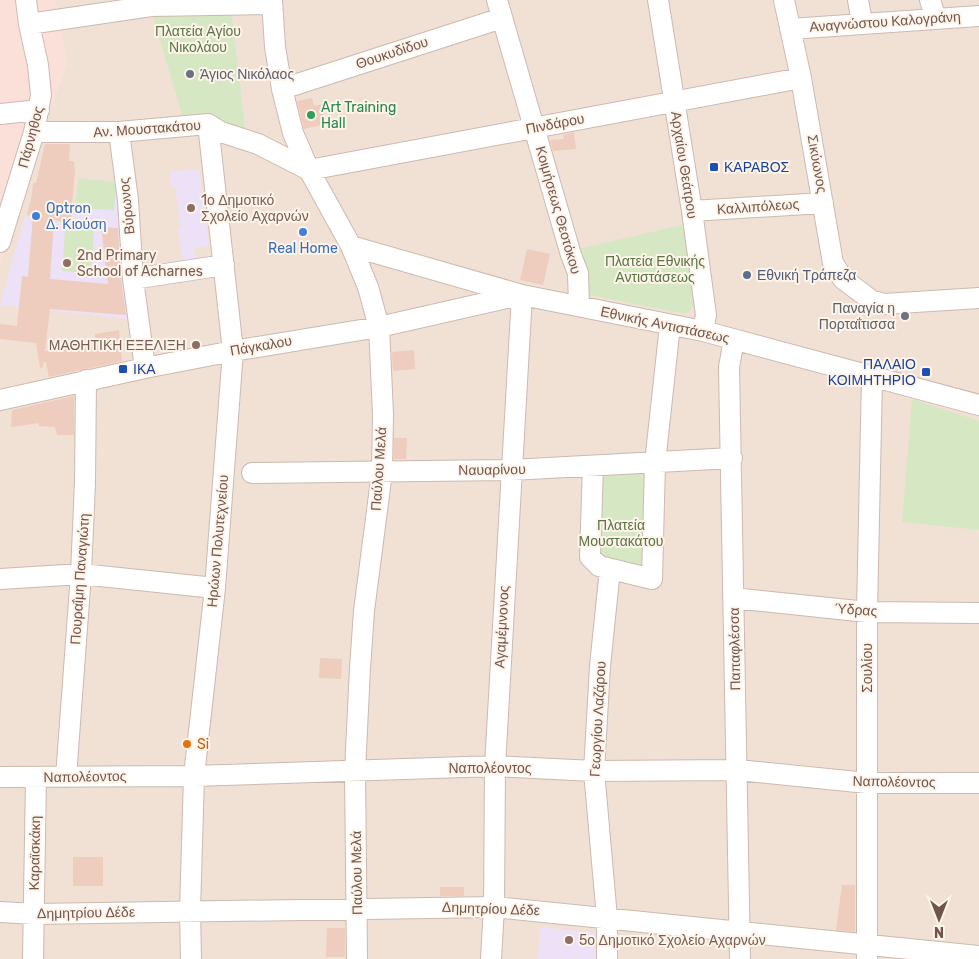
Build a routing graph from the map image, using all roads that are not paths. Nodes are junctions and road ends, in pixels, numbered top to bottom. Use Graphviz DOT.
graph roads {
  1 [pos="26,0"];
  2 [pos="658,0"];
  3 [pos="784,0"];
  4 [pos="858,0"];
  5 [pos="271,2"];
  6 [pos="499,9"];
  7 [pos="933,9"];
  8 [pos="979,16"];
  9 [pos="862,23"];
  10 [pos="29,24"];
  11 [pos="790,29"];
  12 [pos="801,78"];
  13 [pos="282,89"];
  14 [pos="673,102"];
  15 [pos="39,110"];
  16 [pos="0,114"];
  17 [pos="208,124"];
  18 [pos="534,128"];
  19 [pos="34,132"];
  20 [pos="119,132"];
  21 [pos="309,170"];
  22 [pos="823,203"];
  23 [pos="692,211"];
  24 [pos="0,242"];
  25 [pos="351,246"];
  26 [pos="224,265"];
  27 [pos="133,279"];
  28 [pos="522,295"];
  29 [pos="979,298"];
  30 [pos="579,306"];
  31 [pos="670,324"];
  32 [pos="379,327"];
  33 [pos="703,331"];
  34 [pos="734,340"];
  35 [pos="233,351"];
  36 [pos="145,368"];
  37 [pos="872,376"];
  38 [pos="86,380"];
  39 [pos="0,400"];
  40 [pos="979,405"];
  41 [pos="732,458"];
  42 [pos="655,463"];
  43 [pos="593,466"];
  44 [pos="511,470"];
  45 [pos="382,472"];
  46 [pos="252,473"];
  47 [pos="610,569"];
  48 [pos="81,574"];
  49 [pos="0,578"];
  50 [pos="215,588"];
  51 [pos="733,598"];
  52 [pos="867,612"];
  53 [pos="979,613"];
  54 [pos="495,766"];
  55 [pos="738,770"];
  56 [pos="355,771"];
  57 [pos="594,771"];
  58 [pos="66,776"];
  59 [pos="194,776"];
  60 [pos="0,777"];
  61 [pos="36,778"];
  62 [pos="867,783"];
  63 [pos="979,783"];
  64 [pos="494,907"];
  65 [pos="357,909"];
  66 [pos="190,911"];
  67 [pos="0,912"];
  68 [pos="34,914"];
  69 [pos="607,918"];
  70 [pos="740,931"];
  71 [pos="867,951"];
  72 [pos="979,956"];
  73 [pos="34,959"];
  74 [pos="191,959"];
  75 [pos="357,959"];
  76 [pos="491,959"];
  77 [pos="607,959"];
  78 [pos="740,959"];
  1 -- 10 [label="street, Πάρνηθος"];
  2 -- 14 [label="street, Αρχαίου Θεάτρου"];
  3 -- 11 [label="street, Σικύωνος"];
  4 -- 9 [label="street"];
  5 -- 10 [label="street"];
  5 -- 13 [label="street, Παύλου Μελά"];
  6 -- 13 [label="street, Θουκυδίδου"];
  6 -- 18 [label="street, Κοιμήσεως Θεοτόκου"];
  7 -- 8 [label="street, Αναγνώστου Καλογράνη"];
  7 -- 9 [label="street, Αναγνώστου Καλογράνη"];
  9 -- 11 [label="street, Αναγνώστου Καλογράνη"];
  10 -- 15 [label="street, Πάρνηθος"];
  11 -- 12 [label="street, Σικύωνος"];
  12 -- 14 [label="street, Πινδάρου"];
  12 -- 22 [label="street, Σικύωνος"];
  13 -- 21 [label="street, Παύλου Μελά"];
  14 -- 18 [label="street, Πινδάρου"];
  14 -- 23 [label="street, Αρχαίου Θεάτρου"];
  15 -- 16 [label="street"];
  15 -- 19 [label="street, Πάρνηθος"];
  17 -- 20 [label="street, Αν. Μουστακάτου"];
  17 -- 21 [label="street, Αν. Μουστακάτου"];
  17 -- 26 [label="street, Ηρώων Πολυτεχνείου"];
  18 -- 21 [label="street, Πινδάρου"];
  18 -- 30 [label="street, Κοιμήσεως Θεοτόκου"];
  19 -- 20 [label="street, Αν. Μουστακάτου"];
  19 -- 24 [label="street, Πάρνηθος"];
  20 -- 27 [label="street, Βύρωνος"];
  21 -- 25 [label="street, Παύλου Μελά"];
  22 -- 23 [label="street, Καλλιπόλεως"];
  22 -- 29 [label="street, Σικύωνος"];
  23 -- 33 [label="street, Αρχαίου Θεάτρου"];
  25 -- 28 [label="street, Εθνικής Αντιστάσεως"];
  25 -- 32 [label="street, Παύλου Μελά"];
  26 -- 27 [label="street"];
  26 -- 35 [label="street, Ηρώων Πολυτεχνείου"];
  27 -- 36 [label="street, Βύρωνος"];
  28 -- 30 [label="street, Εθνικής Αντιστάσεως"];
  28 -- 32 [label="street, Πάγκαλου"];
  28 -- 44 [label="street, Αγαμέμνονος"];
  30 -- 31 [label="street, Εθνικής Αντιστάσεως"];
  31 -- 33 [label="street, Εθνικής Αντιστάσεως"];
  31 -- 42 [label="street"];
  32 -- 35 [label="street, Πάγκαλου"];
  32 -- 45 [label="street, Παύλου Μελά"];
  33 -- 34 [label="street, Εθνικής Αντιστάσεως"];
  34 -- 37 [label="street, Εθνικής Αντιστάσεως"];
  34 -- 41 [label="street, Παπαφλέσσα"];
  35 -- 36 [label="street, Πάγκαλου"];
  35 -- 50 [label="street, Ηρώων Πολυτεχνείου"];
  36 -- 38 [label="street, Πάγκαλου"];
  37 -- 40 [label="street, Εθνικής Αντιστάσεως"];
  37 -- 52 [label="street, Σουλίου"];
  38 -- 39 [label="street, Πάγκαλου"];
  38 -- 48 [label="street, Πουραΐμη Παναγιώτη"];
  41 -- 42 [label="street, Ναυαρίνου"];
  41 -- 51 [label="street, Παπαφλέσσα"];
  42 -- 43 [label="street, Ναυαρίνου"];
  42 -- 47 [label="street"];
  43 -- 44 [label="street, Ναυαρίνου"];
  43 -- 47 [label="street"];
  44 -- 45 [label="street, Ναυαρίνου"];
  44 -- 54 [label="street, Αγαμέμνονος"];
  45 -- 46 [label="street, Ναυαρίνου"];
  45 -- 56 [label="street, Παύλου Μελά"];
  47 -- 57 [label="street, Γεωργίου Λαζάρου"];
  48 -- 49 [label="street"];
  48 -- 50 [label="street"];
  48 -- 58 [label="street, Πουραΐμη Παναγιώτη"];
  50 -- 59 [label="street, Ηρώων Πολυτεχνείου"];
  51 -- 52 [label="street, Ύδρας"];
  51 -- 55 [label="street, Παπαφλέσσα"];
  52 -- 53 [label="street, Ύδρας"];
  52 -- 62 [label="street, Σουλίου"];
  54 -- 56 [label="street, Ναπολέοντος"];
  54 -- 57 [label="street, Ναπολέοντος"];
  54 -- 64 [label="street, Αγαμέμνονος"];
  55 -- 57 [label="street, Ναπολέοντος"];
  55 -- 62 [label="street, Ναπολέοντος"];
  55 -- 70 [label="street, Παπαφλέσσα"];
  56 -- 59 [label="street, Ναπολέοντος"];
  56 -- 65 [label="street, Παύλου Μελά"];
  57 -- 69 [label="street, Γεωργίου Λαζάρου"];
  58 -- 59 [label="street, Ναπολέοντος"];
  58 -- 61 [label="street, Ναπολέοντος"];
  59 -- 66 [label="street, Ηρώων Πολυτεχνείου"];
  60 -- 61 [label="street, Ναπολέοντος"];
  61 -- 68 [label="street, Καραϊσκάκη"];
  62 -- 63 [label="street, Ναπολέοντος"];
  62 -- 71 [label="street, Σουλίου"];
  64 -- 65 [label="street, Δημητρίου Δέδε"];
  64 -- 69 [label="street, Δημητρίου Δέδε"];
  64 -- 76 [label="street, Αγαμέμνονος"];
  65 -- 66 [label="street, Δημητρίου Δέδε"];
  65 -- 75 [label="street, Παύλου Μελά"];
  66 -- 68 [label="street, Δημητρίου Δέδε"];
  66 -- 74 [label="street, Ηρώων Πολυτεχνείου"];
  67 -- 68 [label="street, Δημητρίου Δέδε"];
  68 -- 73 [label="street, Καραϊσκάκη"];
  69 -- 70 [label="street, Δημητρίου Δέδε"];
  69 -- 77 [label="street, Γεωργίου Λαζάρου"];
  70 -- 71 [label="street, Δημητρίου Δέδε"];
  70 -- 78 [label="street, Παπαφλέσσα"];
  71 -- 72 [label="street, Δημητρίου Δέδε"];
}
